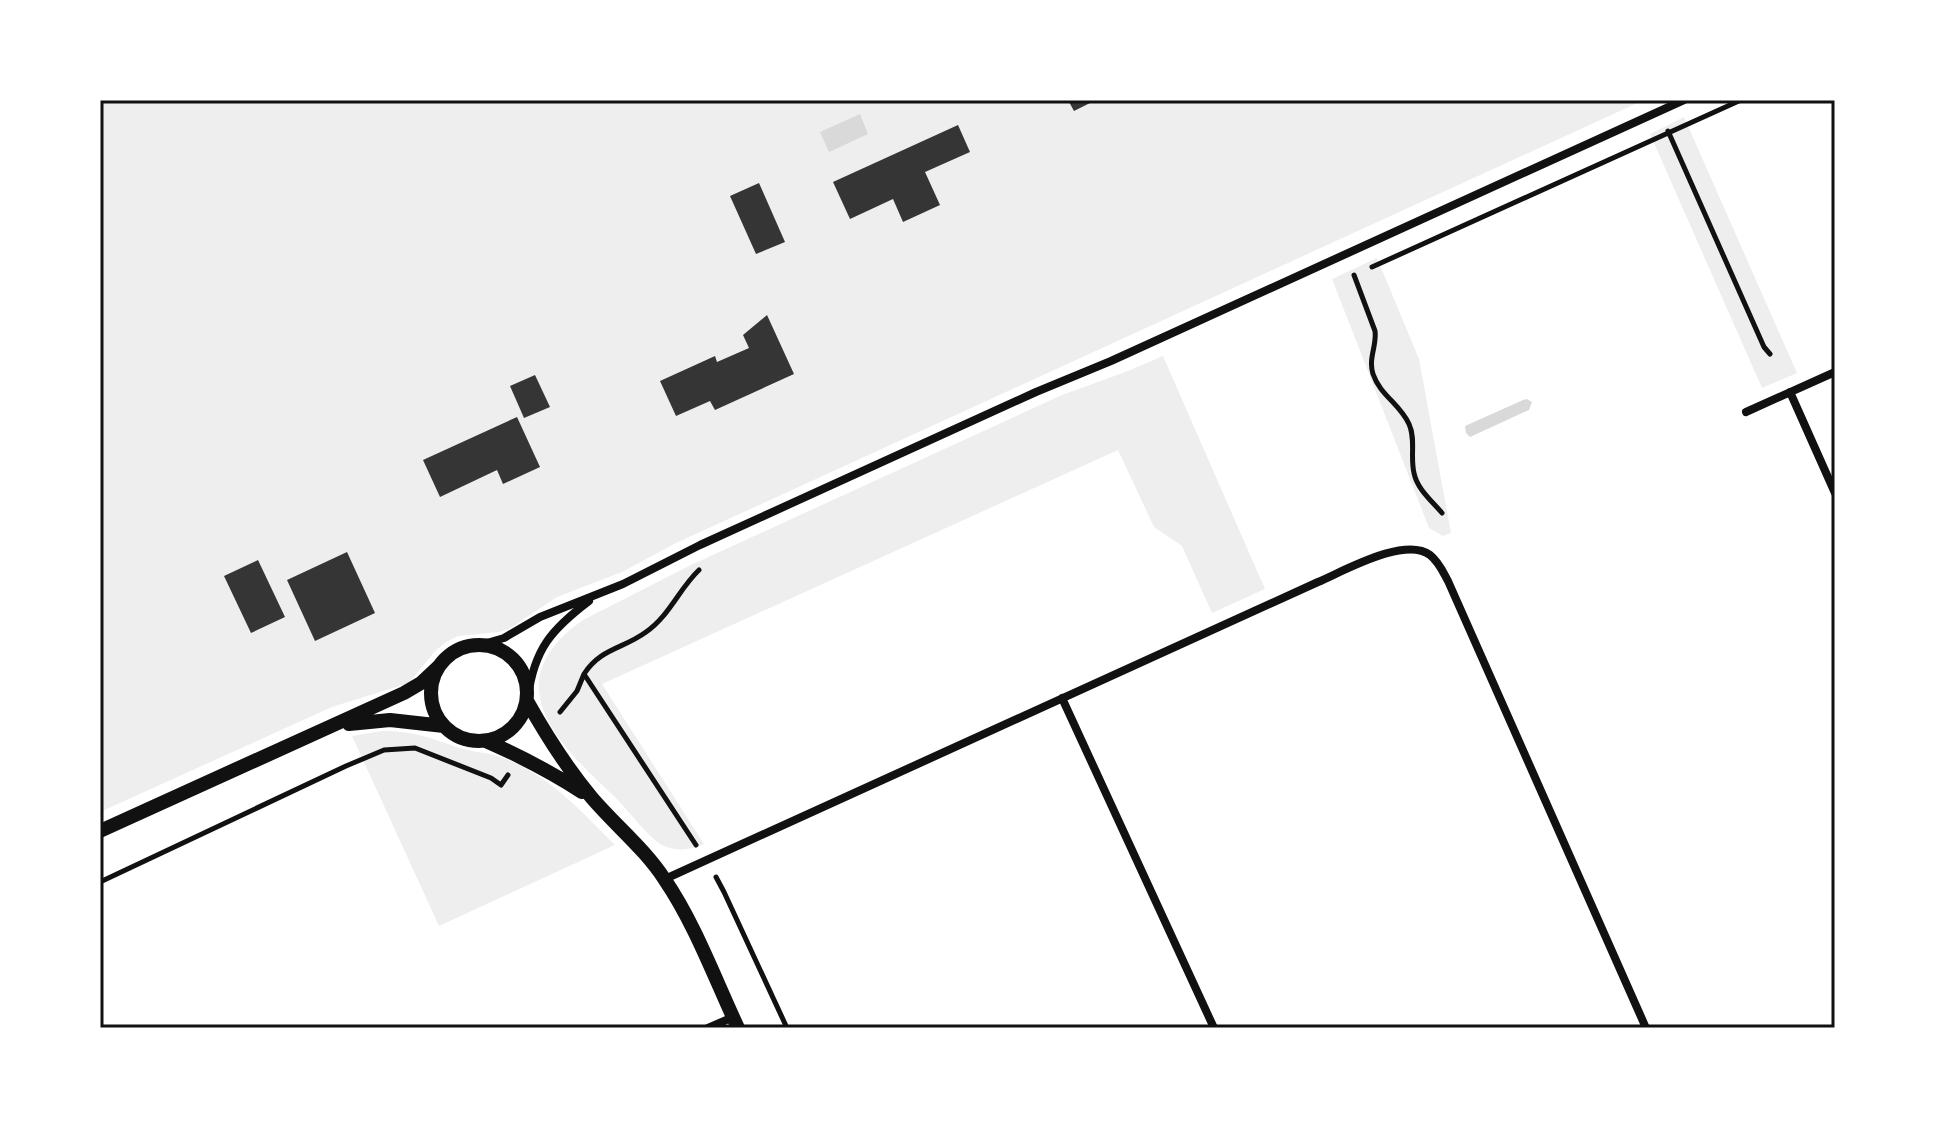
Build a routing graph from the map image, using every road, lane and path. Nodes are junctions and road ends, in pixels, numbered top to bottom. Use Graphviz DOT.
graph roads {
  1 [pos="1684,100"];
  2 [pos="1741,100"];
  3 [pos="1660,111"];
  4 [pos="1669,133"];
  5 [pos="1369,269"];
  6 [pos="1354,275"];
  7 [pos="1770,354"];
  8 [pos="1835,372"];
  9 [pos="1790,392"];
  10 [pos="1746,412"];
  11 [pos="1835,493"];
  12 [pos="1442,513"];
  13 [pos="700,569"];
  14 [pos="596,596"];
  15 [pos="480,645"];
  16 [pos="438,667"];
  17 [pos="584,674"];
  18 [pos="1062,698"];
  19 [pos="528,699"];
  20 [pos="444,726"];
  21 [pos="327,728"];
  22 [pos="544,731"];
  23 [pos="486,741"];
  24 [pos="521,756"];
  25 [pos="593,799"];
  26 [pos="100,831"];
  27 [pos="707,861"];
  28 [pos="665,879"];
  29 [pos="100,882"];
  30 [pos="735,1022"];
  31 [pos="708,1028"];
  32 [pos="787,1028"];
  33 [pos="1214,1028"];
  34 [pos="1646,1028"];
  1 -- 3 [label="street"];
  2 -- 4 [label="path"];
  3 -- 4 [label="path"];
  3 -- 14 [label="street"];
  4 -- 5 [label="path"];
  4 -- 7 [label="path"];
  6 -- 12 [label="path"];
  8 -- 9 [label="street"];
  9 -- 10 [label="street"];
  9 -- 11 [label="street"];
  13 -- 17 [label="path"];
  14 -- 15 [label="street"];
  14 -- 19 [label="street"];
  15 -- 16 [label="street"];
  15 -- 19 [label="street"];
  16 -- 20 [label="street"];
  16 -- 21 [label="street"];
  17 -- 22 [label="path"];
  17 -- 27 [label="path"];
  18 -- 27 [label="street"];
  18 -- 33 [label="street"];
  18 -- 34 [label="street"];
  19 -- 22 [label="street"];
  19 -- 23 [label="street"];
  20 -- 21 [label="street"];
  20 -- 23 [label="street"];
  21 -- 26 [label="street"];
  22 -- 25 [label="street"];
  23 -- 24 [label="street"];
  24 -- 25 [label="street"];
  24 -- 29 [label="path"];
  25 -- 28 [label="street"];
  27 -- 28 [label="street"];
  27 -- 32 [label="path"];
  28 -- 30 [label="street"];
  30 -- 31 [label="street"];
}
